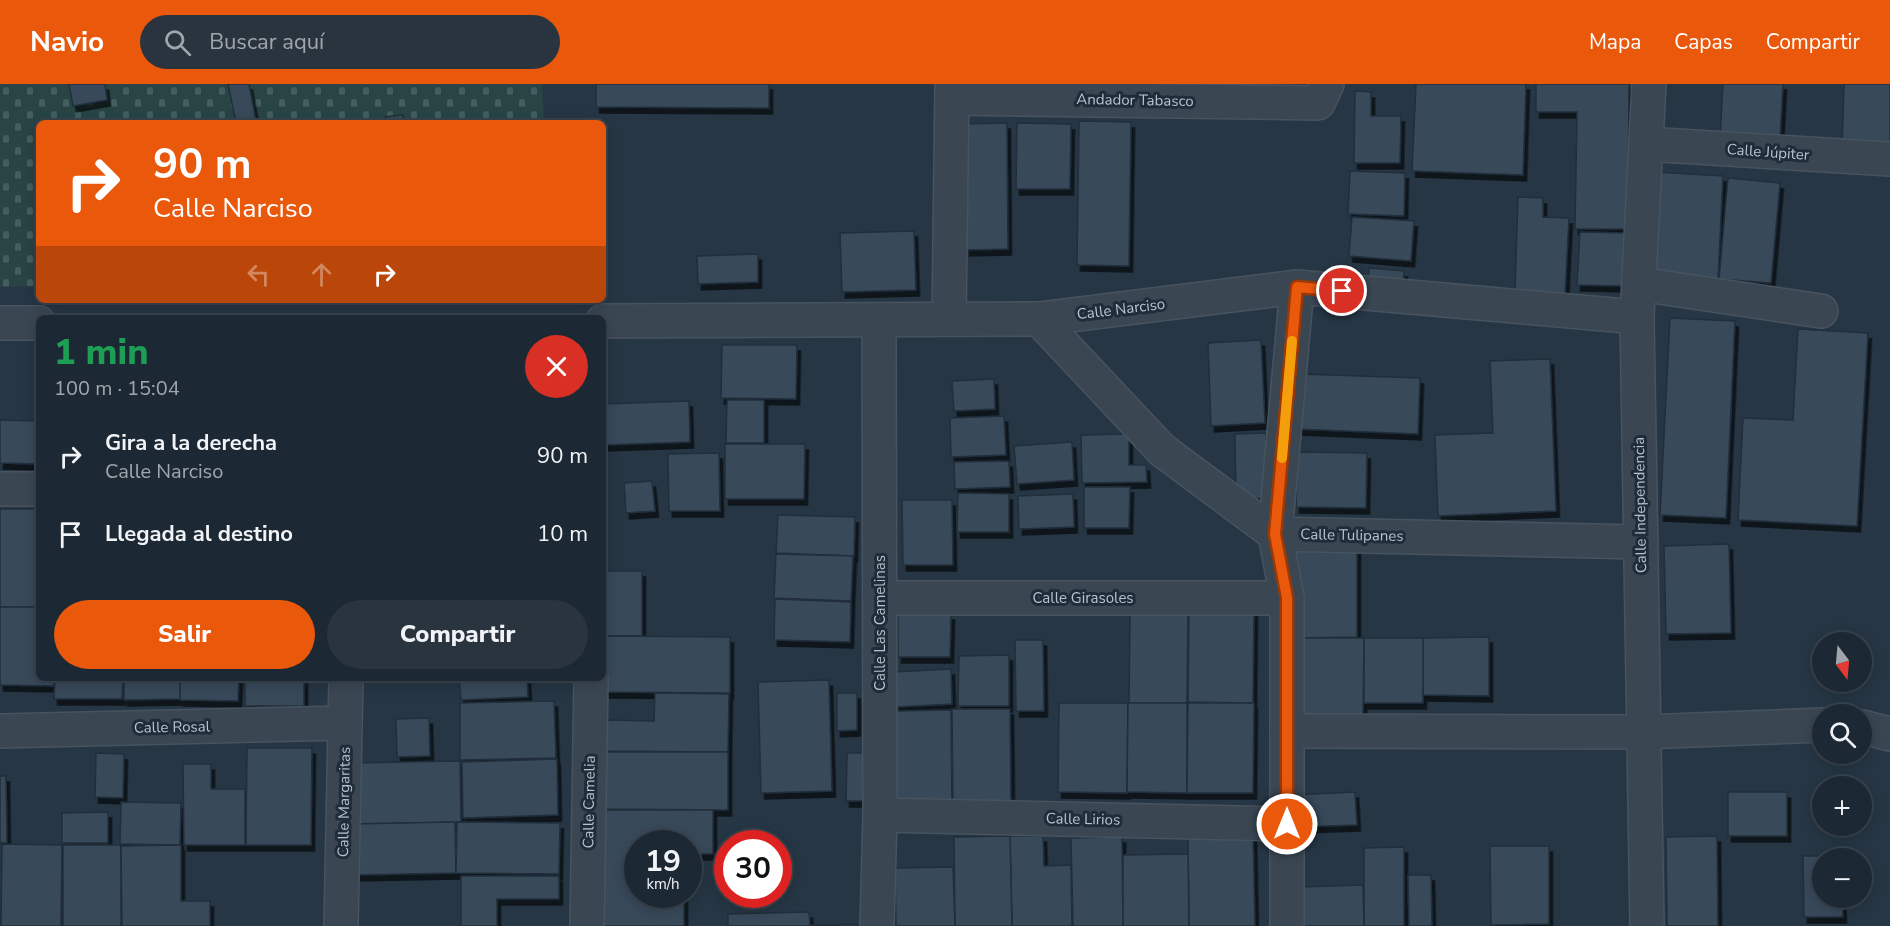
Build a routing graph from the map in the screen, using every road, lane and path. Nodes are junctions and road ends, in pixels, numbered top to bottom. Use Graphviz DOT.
graph roads {
  1 [pos="1649,84"];
  2 [pos="952,91"];
  3 [pos="1322,93"];
  4 [pos="1646,144"];
  5 [pos="1890,159"];
  6 [pos="1639,284"];
  7 [pos="1297,287"];
  8 [pos="1821,311"];
  9 [pos="1637,317"];
  10 [pos="950,319"];
  11 [pos="1039,319"];
  12 [pos="879,320"];
  13 [pos="606,321"];
  14 [pos="0,323"];
  15 [pos="36,323"];
  16 [pos="0,489"];
  17 [pos="36,489"];
  18 [pos="1275,534"];
  19 [pos="1641,542"];
  20 [pos="880,598"];
  21 [pos="1287,598"];
  22 [pos="346,681"];
  23 [pos="591,681"];
  24 [pos="345,723"];
  25 [pos="1812,725"];
  26 [pos="1872,730"];
  27 [pos="0,731"];
  28 [pos="1287,731"];
  29 [pos="1644,732"];
  30 [pos="1890,734"];
  31 [pos="880,815"];
  32 [pos="1287,824"];
  33 [pos="341,926"];
  34 [pos="587,926"];
  35 [pos="877,926"];
  36 [pos="1287,926"];
  37 [pos="1647,926"];
  1 -- 4 [label="street, Calle Independencia"];
  2 -- 3 [label="street, Andador Tabasco"];
  2 -- 10 [label="street"];
  4 -- 5 [label="street, Calle Júpiter"];
  4 -- 6 [label="street, Calle Independencia"];
  6 -- 8 [label="street"];
  6 -- 9 [label="street, Calle Independencia"];
  7 -- 9 [label="street, Calle Narciso"];
  7 -- 11 [label="street, Calle Narciso"];
  7 -- 18 [label="street"];
  9 -- 19 [label="street, Calle Independencia"];
  10 -- 11 [label="street, Calle Narciso"];
  10 -- 12 [label="street, Calle Narciso"];
  11 -- 18 [label="street"];
  12 -- 13 [label="street, Calle Narciso"];
  12 -- 20 [label="street, Calle Las Camelinas"];
  14 -- 15 [label="street"];
  16 -- 17 [label="street"];
  18 -- 19 [label="street, Calle Tulipanes"];
  18 -- 21 [label="street"];
  19 -- 29 [label="street, Calle Independencia"];
  20 -- 21 [label="street, Calle Girasoles"];
  20 -- 31 [label="street, Calle Las Camelinas"];
  21 -- 28 [label="street"];
  22 -- 24 [label="street, Calle Margaritas"];
  23 -- 34 [label="street, Calle Camelia"];
  24 -- 27 [label="street, Calle Rosal"];
  24 -- 33 [label="street, Calle Margaritas"];
  25 -- 29 [label="street"];
  26 -- 30 [label="street"];
  28 -- 29 [label="street"];
  28 -- 32 [label="street"];
  29 -- 37 [label="street, Calle Independencia"];
  31 -- 32 [label="street, Calle Lirios"];
  31 -- 35 [label="street, Calle Las Camelinas"];
  32 -- 36 [label="street"];
}
